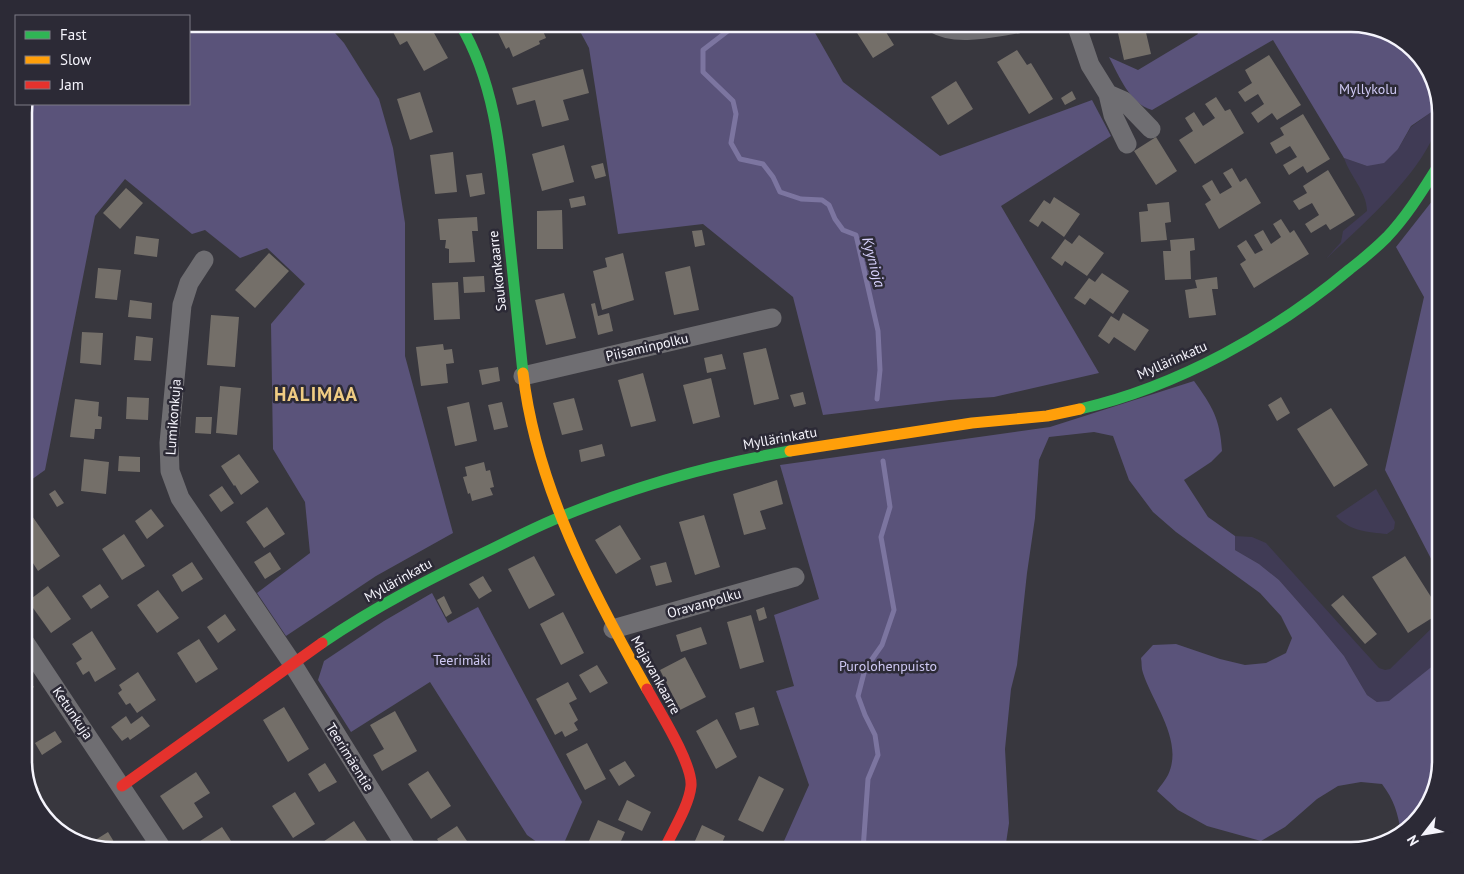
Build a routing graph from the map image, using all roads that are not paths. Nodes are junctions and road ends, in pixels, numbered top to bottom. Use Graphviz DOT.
graph roads {
  1 [pos="465,32"];
  2 [pos="1079,32"];
  3 [pos="1108,94"];
  4 [pos="1151,129"];
  5 [pos="1127,144"];
  6 [pos="1431,178"];
  7 [pos="204,260"];
  8 [pos="772,318"];
  9 [pos="523,376"];
  10 [pos="561,516"];
  11 [pos="795,577"];
  12 [pos="613,629"];
  13 [pos="33,653"];
  14 [pos="292,663"];
  15 [pos="122,786"];
  16 [pos="158,842"];
  17 [pos="403,842"];
  18 [pos="668,842"];
  1 -- 9 [label="street, Saukonkaarre"];
  2 -- 3 [label="street"];
  3 -- 4 [label="street"];
  3 -- 5 [label="street"];
  6 -- 10 [label="street, Myllärinkatu"];
  7 -- 14 [label="street, Lumikonkuja"];
  8 -- 9 [label="street, Piisaminpolku"];
  9 -- 10 [label="street, Saukonkaarre"];
  10 -- 12 [label="street, Majavankaarre"];
  10 -- 14 [label="street, Myllärinkatu"];
  11 -- 12 [label="street, Oravanpolku"];
  12 -- 18 [label="street, Majavankaarre"];
  13 -- 15 [label="street, Ketunkuja"];
  14 -- 15 [label="street, Myllärinkatu"];
  14 -- 17 [label="street, Teerimäentie"];
  15 -- 16 [label="street, Ketunkuja"];
}
